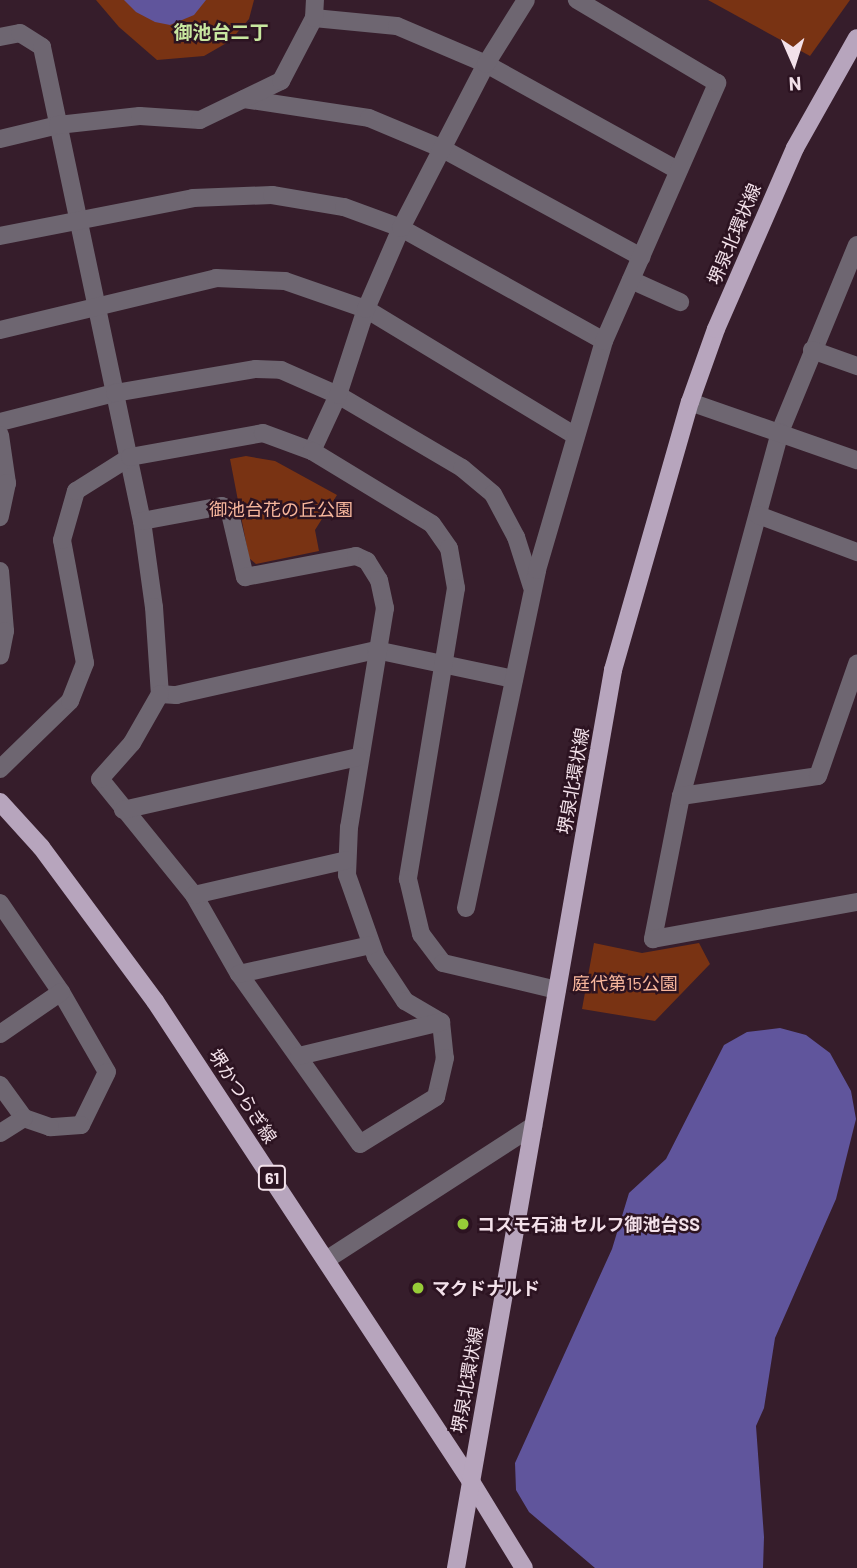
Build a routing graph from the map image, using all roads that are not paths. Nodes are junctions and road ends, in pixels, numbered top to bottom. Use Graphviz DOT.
graph roads {
  1 [pos="315,0"];
  2 [pos="526,0"];
  3 [pos="577,0"];
  4 [pos="314,18"];
  5 [pos="0,37"];
  6 [pos="857,38"];
  7 [pos="486,64"];
  8 [pos="244,99"];
  9 [pos="58,125"];
  10 [pos="0,139"];
  11 [pos="443,149"];
  12 [pos="677,170"];
  13 [pos="77,220"];
  14 [pos="401,228"];
  15 [pos="0,236"];
  16 [pos="857,245"];
  17 [pos="641,257"];
  18 [pos="631,280"];
  19 [pos="680,302"];
  20 [pos="95,307"];
  21 [pos="366,309"];
  22 [pos="0,330"];
  23 [pos="604,341"];
  24 [pos="812,350"];
  25 [pos="857,366"];
  26 [pos="115,393"];
  27 [pos="338,395"];
  28 [pos="690,402"];
  29 [pos="0,422"];
  30 [pos="780,432"];
  31 [pos="0,435"];
  32 [pos="576,436"];
  33 [pos="312,450"];
  34 [pos="130,457"];
  35 [pos="857,460"];
  36 [pos="0,515"];
  37 [pos="758,515"];
  38 [pos="142,521"];
  39 [pos="857,552"];
  40 [pos="0,572"];
  41 [pos="533,590"];
  42 [pos="376,650"];
  43 [pos="0,656"];
  44 [pos="857,664"];
  45 [pos="443,665"];
  46 [pos="514,678"];
  47 [pos="160,694"];
  48 [pos="852,694"];
  49 [pos="359,757"];
  50 [pos="0,769"];
  51 [pos="681,796"];
  52 [pos="0,802"];
  53 [pos="123,810"];
  54 [pos="347,860"];
  55 [pos="194,895"];
  56 [pos="857,902"];
  57 [pos="0,904"];
  58 [pos="466,908"];
  59 [pos="371,944"];
  60 [pos="239,974"];
  61 [pos="557,990"];
  62 [pos="61,992"];
  63 [pos="441,1022"];
  64 [pos="0,1034"];
  65 [pos="299,1056"];
  66 [pos="0,1085"];
  67 [pos="24,1118"];
  68 [pos="533,1126"];
  69 [pos="0,1133"];
  70 [pos="326,1261"];
  71 [pos="470,1480"];
  72 [pos="456,1568"];
  73 [pos="524,1568"];
  1 -- 4 [label="street"];
  2 -- 7 [label="street"];
  3 -- 12 [label="street"];
  4 -- 7 [label="street"];
  4 -- 8 [label="street"];
  5 -- 9 [label="street"];
  6 -- 28 [label="main road, 堺泉北環状線"];
  7 -- 11 [label="street"];
  7 -- 12 [label="street"];
  8 -- 9 [label="street"];
  8 -- 11 [label="street"];
  9 -- 10 [label="street"];
  9 -- 13 [label="street"];
  11 -- 14 [label="street"];
  11 -- 17 [label="street"];
  12 -- 17 [label="street"];
  13 -- 14 [label="street"];
  13 -- 15 [label="street"];
  13 -- 20 [label="street"];
  14 -- 21 [label="street"];
  14 -- 23 [label="street"];
  16 -- 24 [label="street"];
  17 -- 18 [label="street"];
  18 -- 19 [label="street"];
  18 -- 23 [label="street"];
  20 -- 21 [label="street"];
  20 -- 22 [label="street"];
  20 -- 26 [label="street"];
  21 -- 27 [label="street"];
  21 -- 32 [label="street"];
  23 -- 32 [label="street"];
  24 -- 25 [label="street"];
  24 -- 30 [label="street"];
  26 -- 27 [label="street"];
  26 -- 29 [label="street"];
  26 -- 34 [label="street"];
  27 -- 33 [label="street"];
  27 -- 41 [label="street"];
  28 -- 30 [label="street"];
  28 -- 61 [label="main road, 堺泉北環状線"];
  30 -- 35 [label="street"];
  30 -- 37 [label="street"];
  31 -- 36 [label="street"];
  32 -- 41 [label="street"];
  33 -- 34 [label="street"];
  33 -- 45 [label="street"];
  34 -- 38 [label="street"];
  34 -- 50 [label="street"];
  37 -- 39 [label="street"];
  37 -- 51 [label="street"];
  38 -- 42 [label="street"];
  38 -- 47 [label="street"];
  40 -- 43 [label="street"];
  41 -- 46 [label="street"];
  42 -- 45 [label="street"];
  42 -- 47 [label="street"];
  42 -- 49 [label="street"];
  44 -- 48 [label="street"];
  45 -- 46 [label="street"];
  45 -- 61 [label="street"];
  46 -- 58 [label="street"];
  47 -- 53 [label="street"];
  48 -- 51 [label="street"];
  49 -- 53 [label="street"];
  49 -- 54 [label="street"];
  51 -- 56 [label="street"];
  52 -- 70 [label="main road, 堺かつらぎ線 / 61"];
  53 -- 55 [label="street"];
  54 -- 55 [label="street"];
  54 -- 59 [label="street"];
  55 -- 60 [label="street"];
  57 -- 62 [label="street"];
  59 -- 60 [label="street"];
  59 -- 63 [label="street"];
  60 -- 65 [label="street"];
  61 -- 68 [label="main road, 堺泉北環状線"];
  62 -- 64 [label="street"];
  62 -- 67 [label="street"];
  63 -- 65 [label="street"];
  63 -- 65 [label="street"];
  66 -- 67 [label="street"];
  67 -- 69 [label="street"];
  68 -- 70 [label="street"];
  68 -- 71 [label="main road, 堺泉北環状線"];
  70 -- 71 [label="main road, 堺かつらぎ線 / 61"];
  71 -- 72 [label="main road, 堺泉北環状線"];
  71 -- 73 [label="main road, 堺かつらぎ線 / 61"];
}
